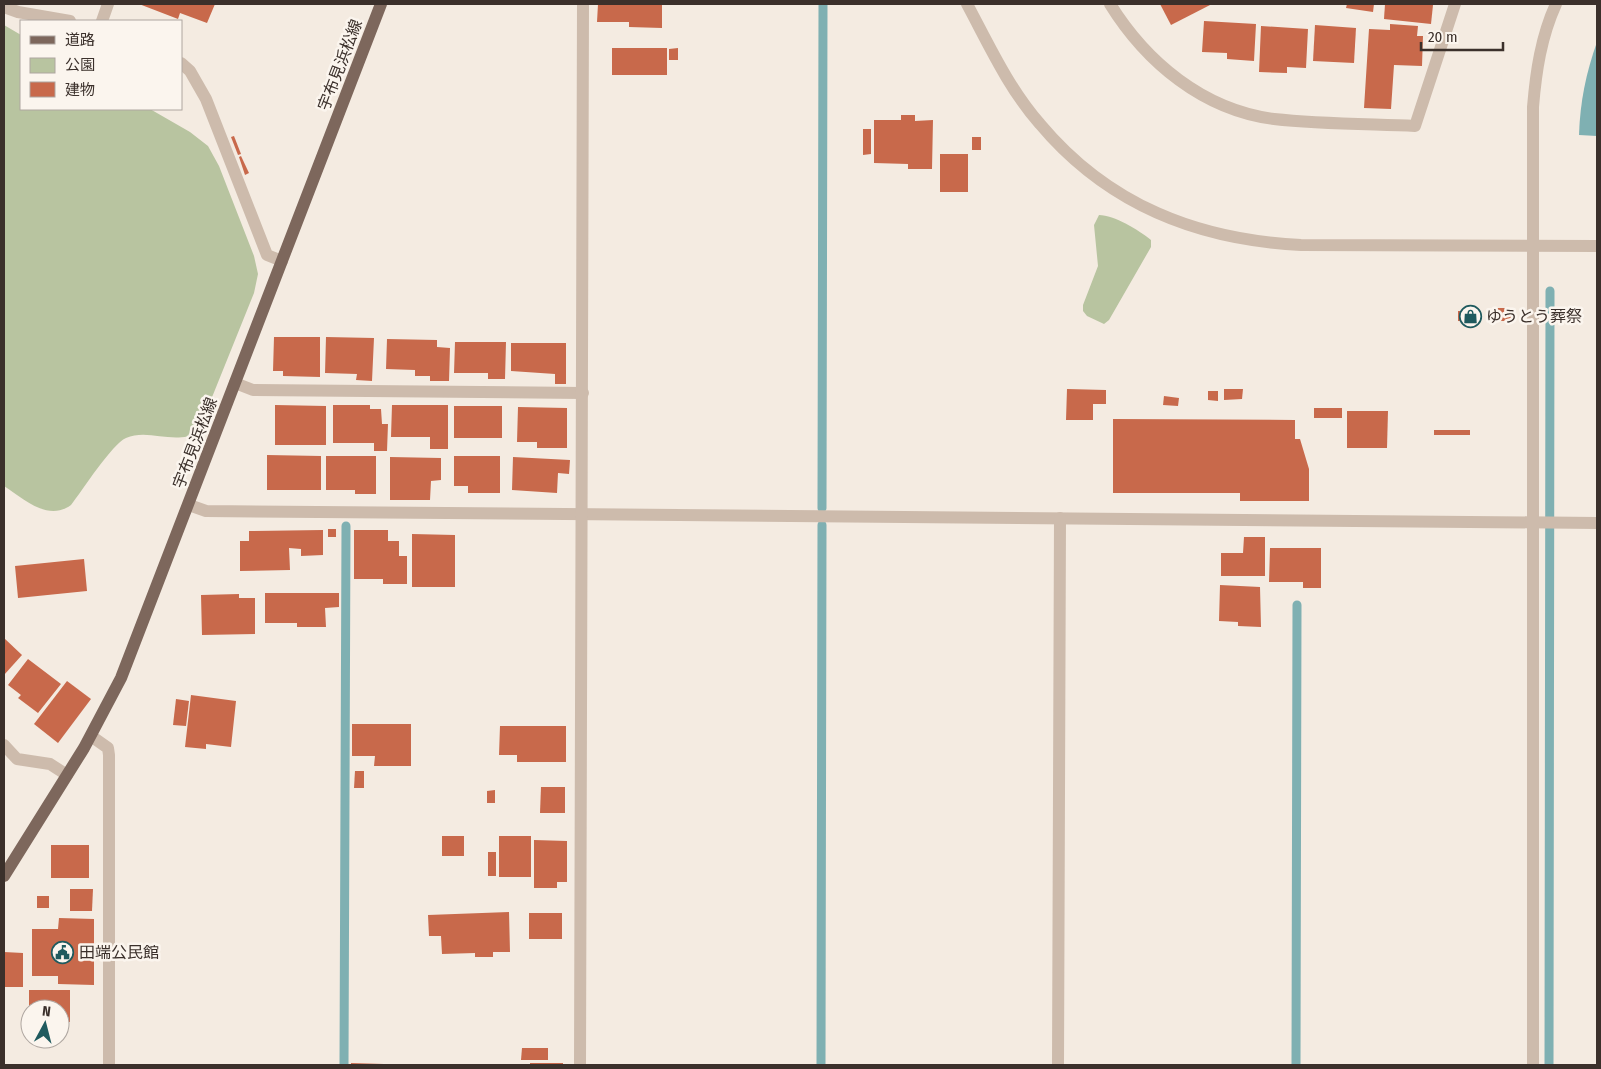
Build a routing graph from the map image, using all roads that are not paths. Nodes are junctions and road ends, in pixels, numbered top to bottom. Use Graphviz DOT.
graph roads {
  1 [pos="108,4"];
  2 [pos="381,4"];
  3 [pos="583,4"];
  4 [pos="967,4"];
  5 [pos="1110,4"];
  6 [pos="1455,4"];
  7 [pos="1556,4"];
  8 [pos="4,7"];
  9 [pos="64,20"];
  10 [pos="102,20"];
  11 [pos="182,64"];
  12 [pos="1533,246"];
  13 [pos="1597,246"];
  14 [pos="282,261"];
  15 [pos="235,383"];
  16 [pos="582,393"];
  17 [pos="189,505"];
  18 [pos="582,514"];
  19 [pos="1060,518"];
  20 [pos="1544,523"];
  21 [pos="1597,523"];
  22 [pos="91,736"];
  23 [pos="4,745"];
  24 [pos="16,759"];
  25 [pos="4,764"];
  26 [pos="67,775"];
  27 [pos="4,876"];
  28 [pos="109,1065"];
  29 [pos="580,1065"];
  30 [pos="1058,1065"];
  31 [pos="1532,1065"];
  1 -- 10 [label="street"];
  2 -- 14 [label="main road, 宇布見浜松線"];
  3 -- 16 [label="street"];
  4 -- 12 [label="street"];
  5 -- 6 [label="street"];
  7 -- 12 [label="street"];
  8 -- 9 [label="street"];
  11 -- 14 [label="street"];
  12 -- 13 [label="street"];
  12 -- 20 [label="street"];
  14 -- 15 [label="main road, 宇布見浜松線"];
  15 -- 16 [label="street"];
  15 -- 17 [label="main road, 宇布見浜松線"];
  16 -- 18 [label="street"];
  17 -- 18 [label="street"];
  17 -- 22 [label="main road, 宇布見浜松線"];
  18 -- 19 [label="street"];
  18 -- 29 [label="street"];
  19 -- 20 [label="street"];
  19 -- 30 [label="street"];
  20 -- 21 [label="street"];
  20 -- 31 [label="street"];
  22 -- 26 [label="main road, 宇布見浜松線"];
  22 -- 28 [label="street"];
  23 -- 24 [label="street"];
  24 -- 25 [label="street"];
  24 -- 26 [label="street"];
  26 -- 27 [label="main road, 宇布見浜松線"];
}
